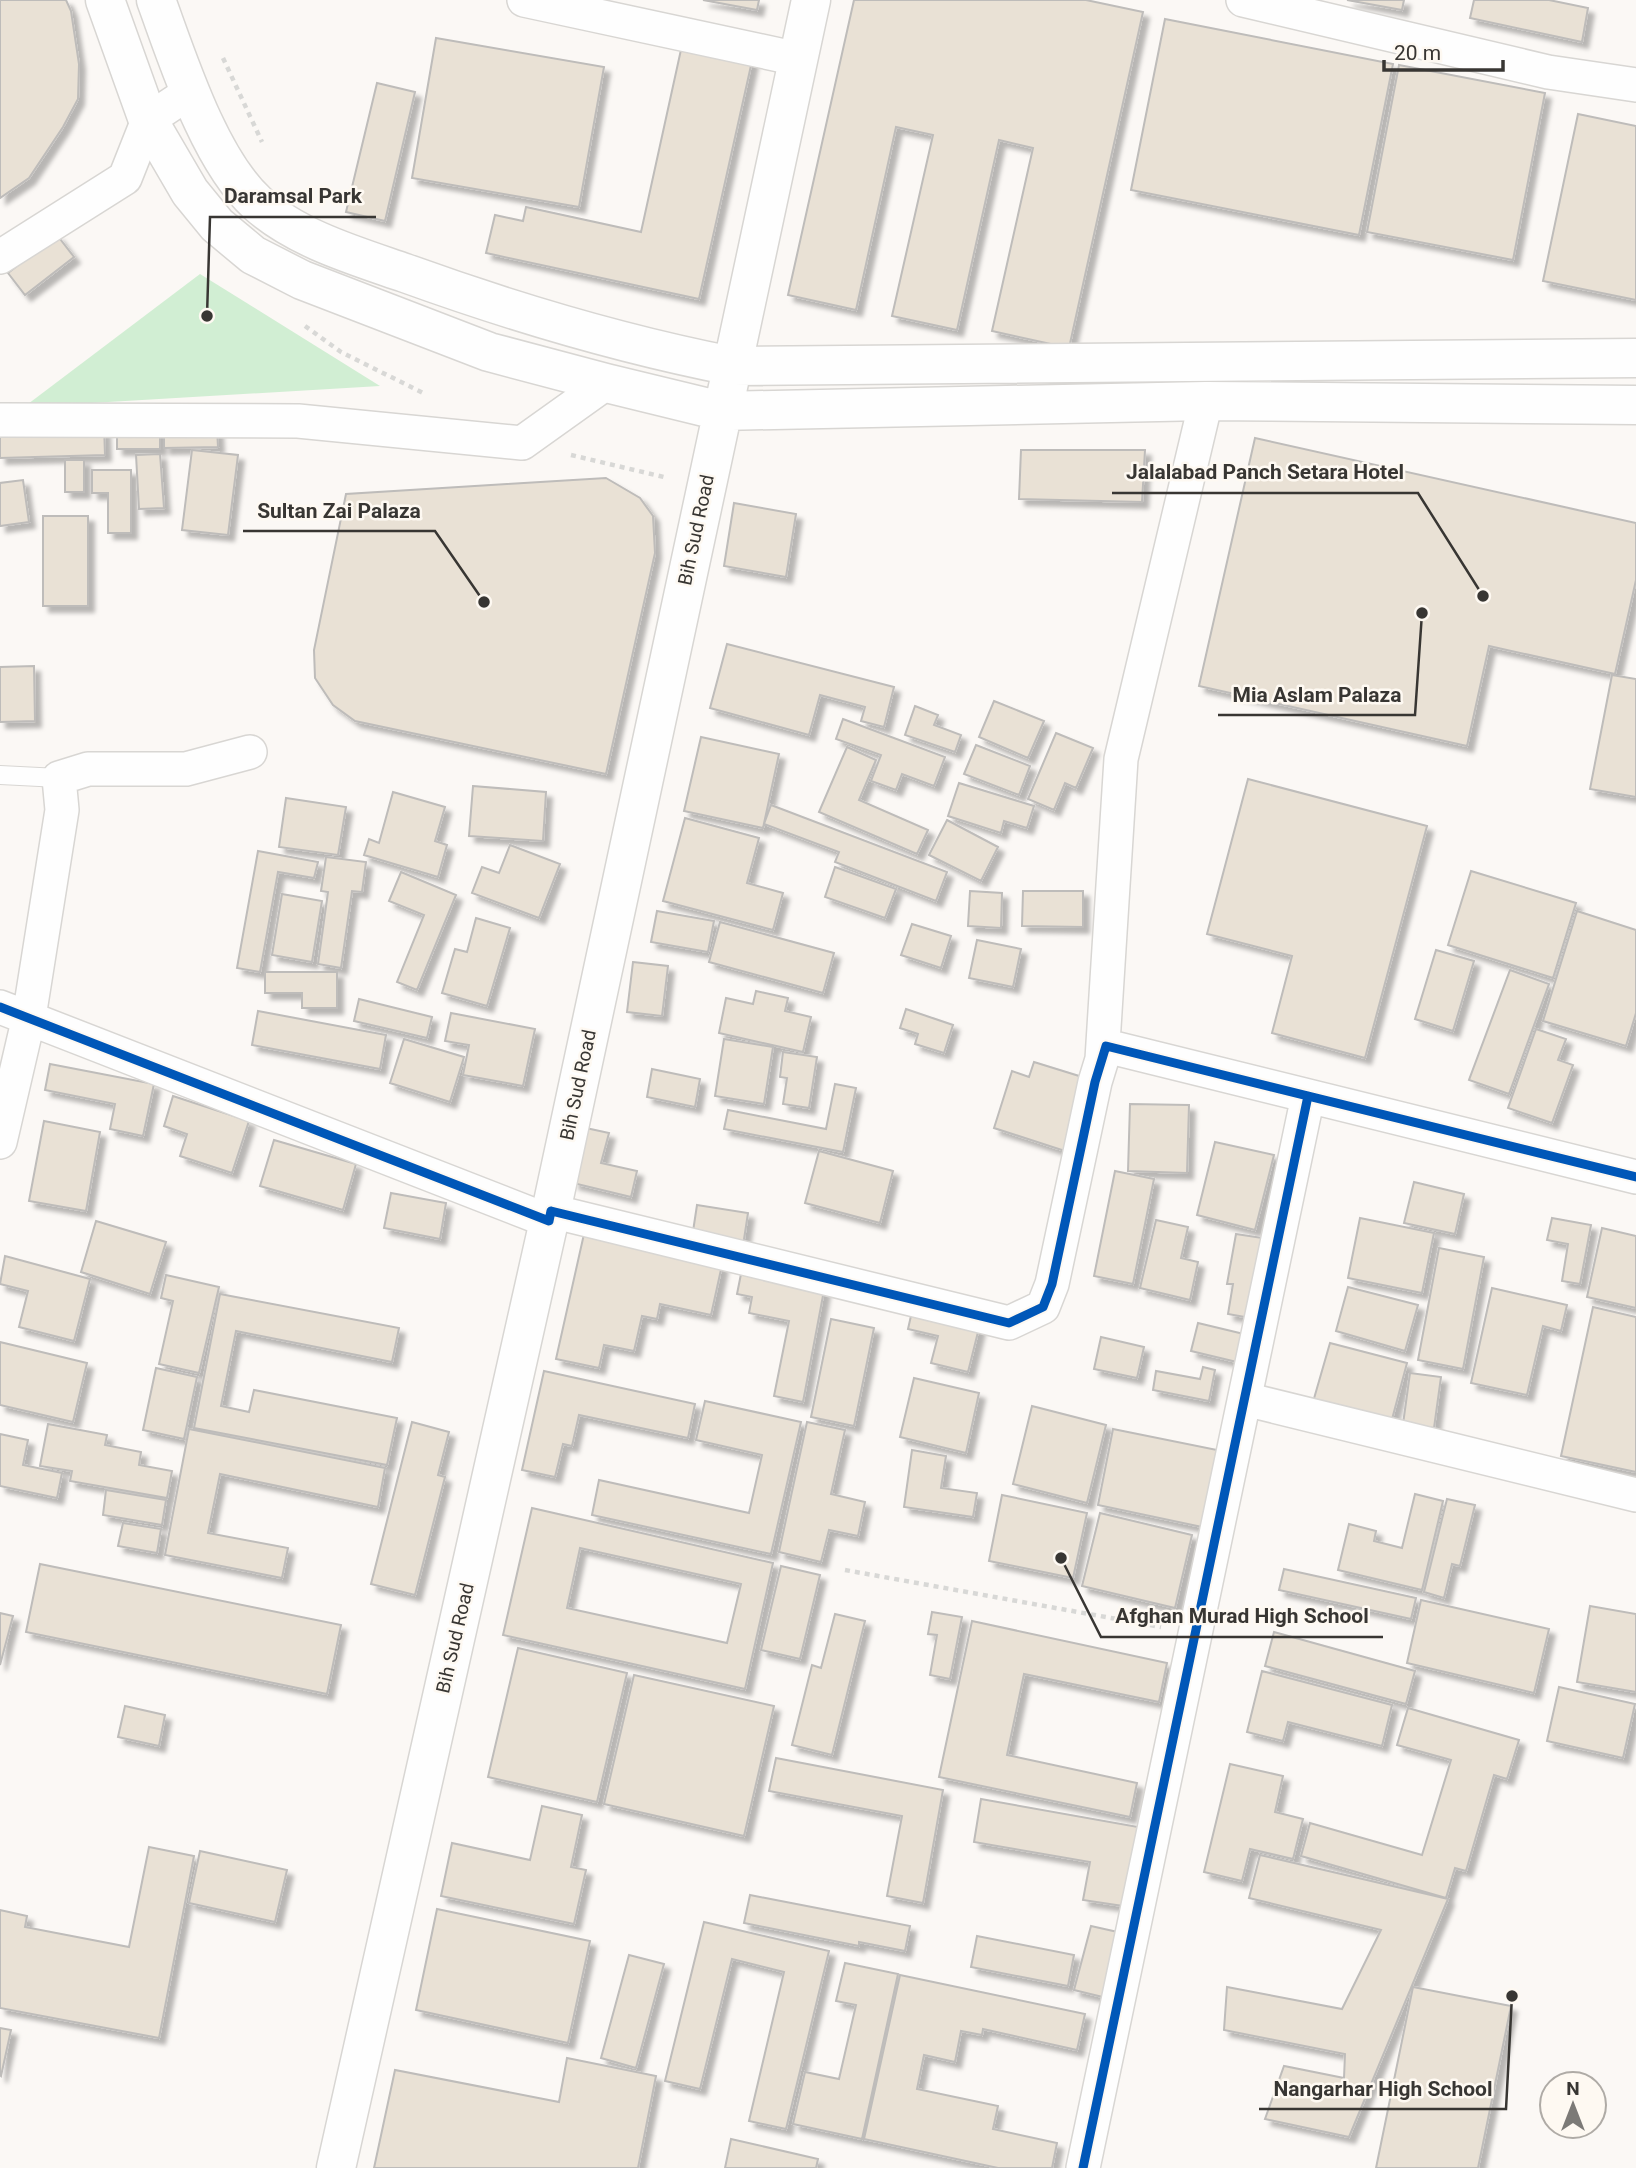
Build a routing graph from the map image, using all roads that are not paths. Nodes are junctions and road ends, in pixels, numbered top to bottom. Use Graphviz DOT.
graph roads {
  1 [pos="105,0"];
  2 [pos="156,0"];
  3 [pos="524,0"];
  4 [pos="811,0"];
  5 [pos="1243,0"];
  6 [pos="798,59"];
  7 [pos="1636,85"];
  8 [pos="190,92"];
  9 [pos="148,120"];
  10 [pos="0,257"];
  11 [pos="1636,358"];
  12 [pos="732,366"];
  13 [pos="606,383"];
  14 [pos="1206,401"];
  15 [pos="1636,405"];
  16 [pos="721,411"];
  17 [pos="0,420"];
  18 [pos="250,752"];
  19 [pos="0,775"];
  20 [pos="58,778"];
  21 [pos="15,1012"];
  22 [pos="1102,1059"];
  23 [pos="1308,1096"];
  24 [pos="0,1142"];
  25 [pos="1636,1177"];
  26 [pos="549,1220"];
  27 [pos="1245,1399"];
  28 [pos="1636,1495"];
  29 [pos="336,2168"];
  30 [pos="1083,2168"];
  1 -- 9 [label="main road"];
  2 -- 8 [label="main road"];
  3 -- 6 [label="street"];
  4 -- 6 [label="main road, Bih Sud Road"];
  5 -- 7 [label="street"];
  6 -- 12 [label="main road, Bih Sud Road"];
  8 -- 9 [label="street"];
  8 -- 12 [label="main road"];
  9 -- 10 [label="street"];
  9 -- 13 [label="main road"];
  11 -- 12 [label="main road"];
  12 -- 16 [label="main road, Bih Sud Road"];
  13 -- 16 [label="main road"];
  13 -- 17 [label="street"];
  14 -- 15 [label="main road"];
  14 -- 16 [label="main road"];
  14 -- 22 [label="street"];
  16 -- 26 [label="main road, Bih Sud Road"];
  18 -- 20 [label="street"];
  19 -- 20 [label="lane"];
  20 -- 21 [label="street"];
  21 -- 24 [label="street"];
  21 -- 26 [label="street"];
  22 -- 23 [label="street"];
  22 -- 26 [label="street"];
  23 -- 25 [label="street"];
  23 -- 27 [label="street"];
  26 -- 29 [label="main road, Bih Sud Road"];
  27 -- 28 [label="street"];
  27 -- 30 [label="street"];
}
